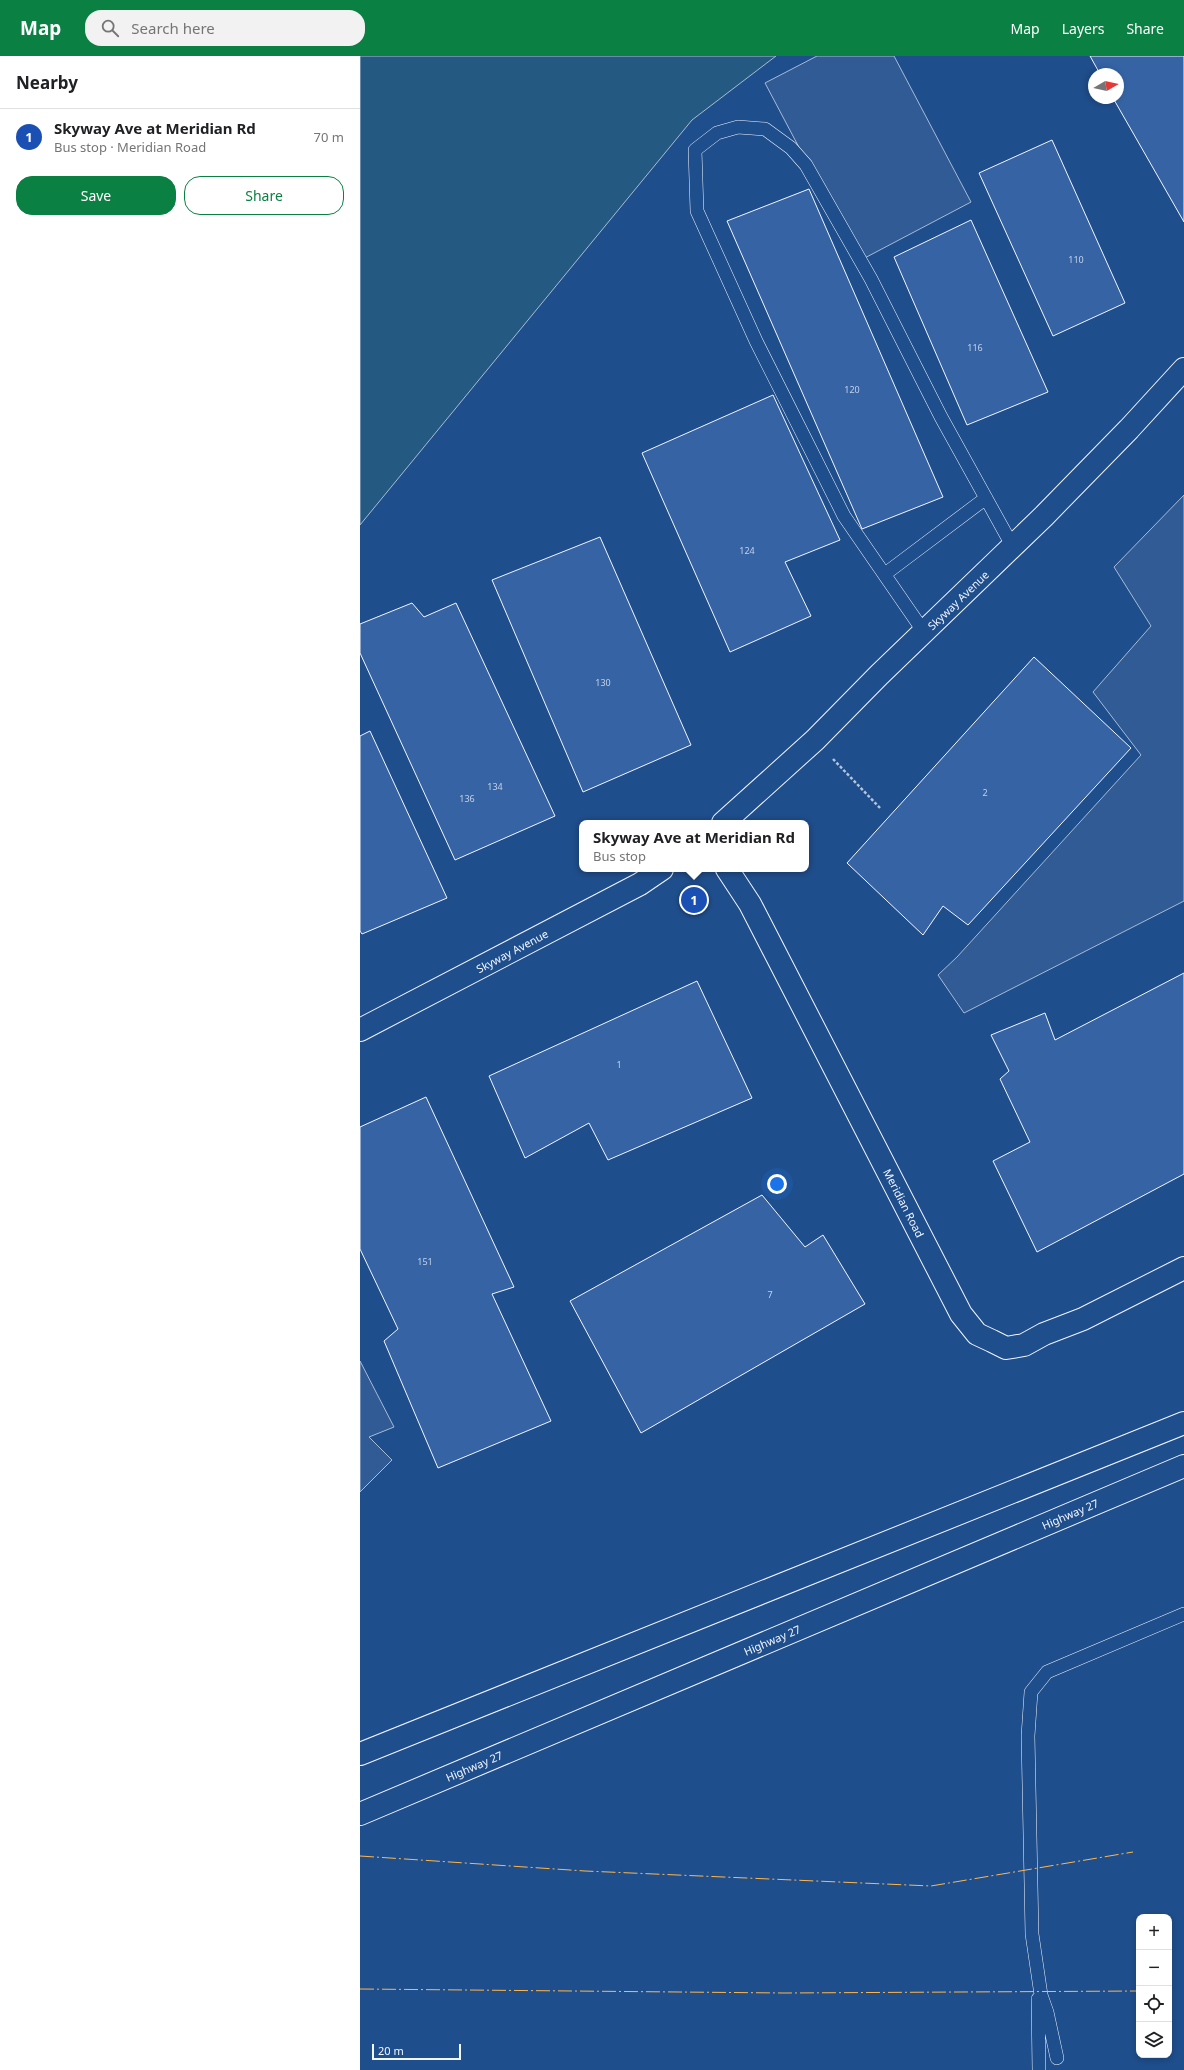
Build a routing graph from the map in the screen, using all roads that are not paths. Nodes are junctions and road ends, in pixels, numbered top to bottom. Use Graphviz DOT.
graph roads {
  1 [pos="1184,369"];
  2 [pos="986,498"];
  3 [pos="1013,547"];
  4 [pos="885,574"];
  5 [pos="924,632"];
  6 [pos="726,820"];
  7 [pos="658,872"];
  8 [pos="729,872"];
  9 [pos="360,1030"];
  10 [pos="1184,1268"];
  11 [pos="1184,1423"];
  12 [pos="1184,1466"];
  13 [pos="1184,1614"];
  14 [pos="360,1754"];
  15 [pos="360,1814"];
  16 [pos="1038,1977"];
  17 [pos="1057,2058"];
  18 [pos="1039,2070"];
  1 -- 3 [label="main road, Skyway Avenue"];
  2 -- 3 [label="lane"];
  2 -- 4 [label="lane"];
  2 -- 4 [label="lane"];
  3 -- 5 [label="main road, Skyway Avenue"];
  4 -- 5 [label="lane"];
  5 -- 6 [label="main road, Skyway Avenue"];
  7 -- 9 [label="main road, Skyway Avenue"];
  8 -- 10 [label="main road, Meridian Road"];
  11 -- 14 [label="main road"];
  12 -- 15 [label="main road, Highway 27"];
  13 -- 16 [label="lane"];
  16 -- 17 [label="lane"];
  16 -- 18 [label="lane"];
}
